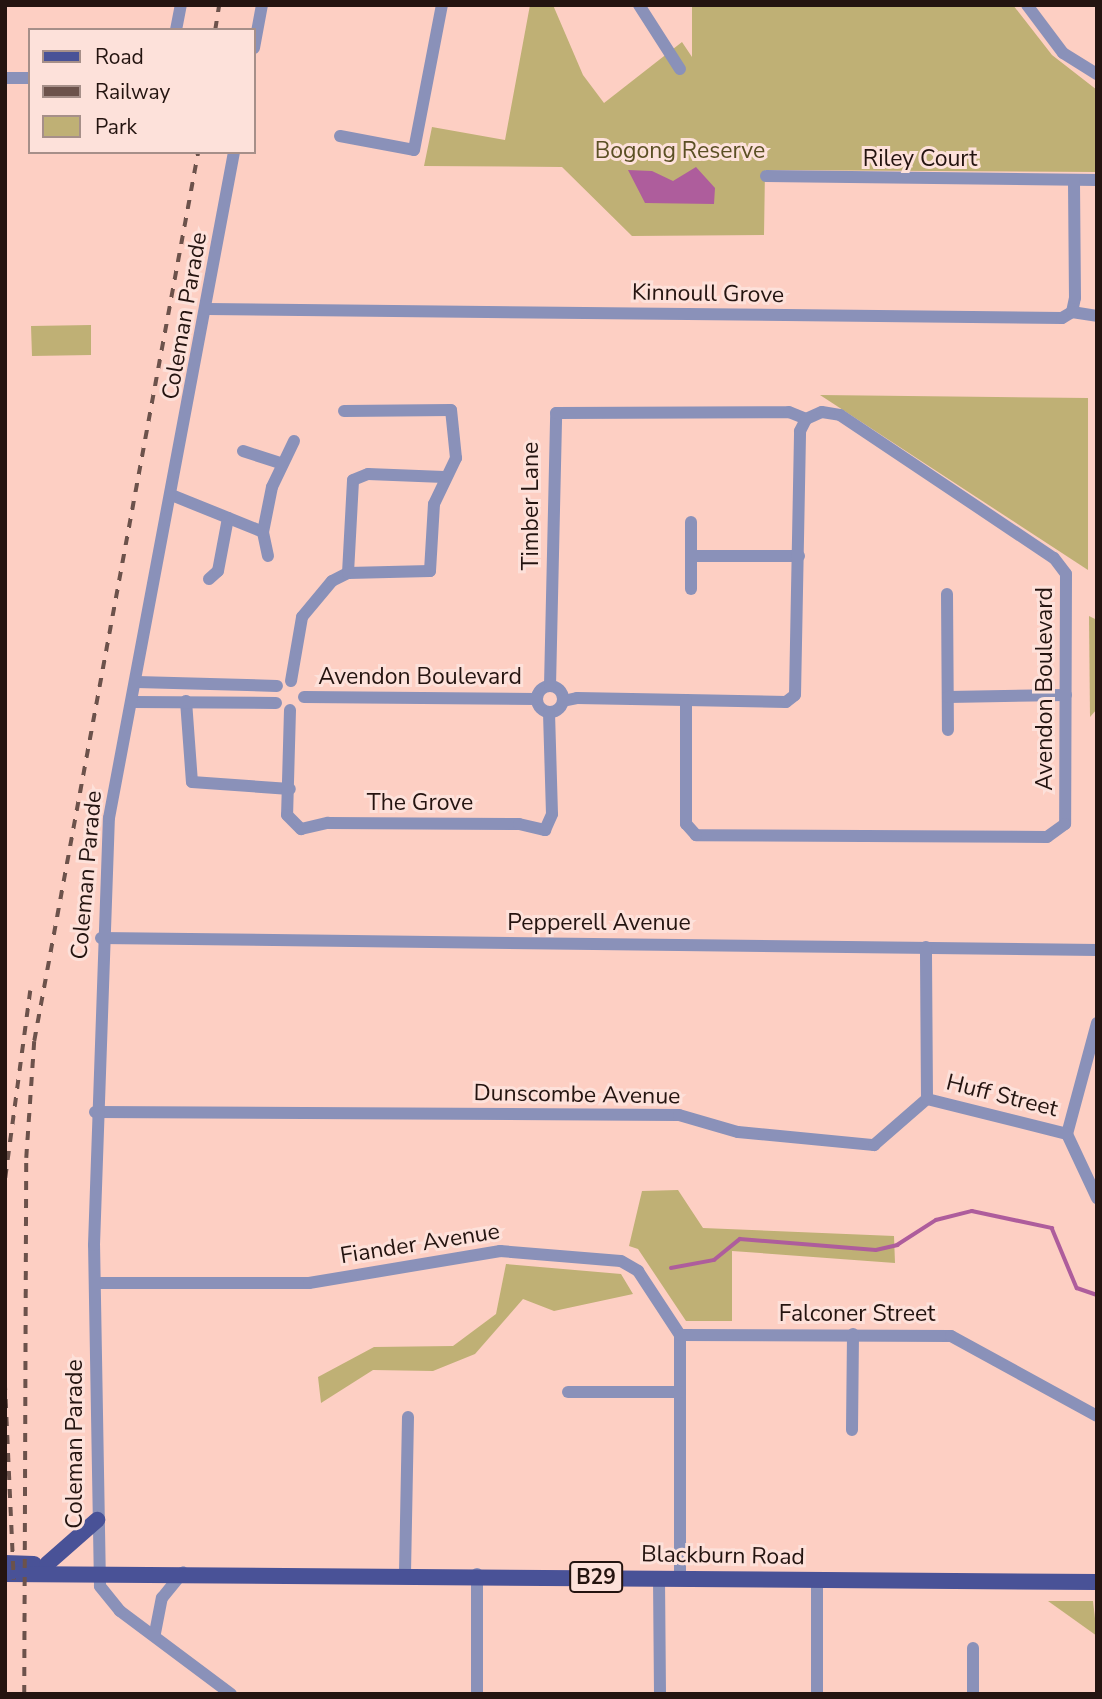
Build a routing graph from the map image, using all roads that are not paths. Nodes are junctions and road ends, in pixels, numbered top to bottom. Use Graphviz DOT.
graph roads {
  1 [pos="181,5"];
  2 [pos="262,5"];
  3 [pos="442,5"];
  4 [pos="639,5"];
  5 [pos="1027,5"];
  6 [pos="176,28"];
  7 [pos="256,37"];
  8 [pos="680,69"];
  9 [pos="1097,74"];
  10 [pos="5,78"];
  11 [pos="28,78"];
  12 [pos="340,136"];
  13 [pos="234,154"];
  14 [pos="766,176"];
  15 [pos="1074,180"];
  16 [pos="1097,180"];
  17 [pos="208,309"];
  18 [pos="1072,312"];
  19 [pos="1097,316"];
  20 [pos="344,411"];
  21 [pos="806,419"];
  22 [pos="295,441"];
  23 [pos="243,451"];
  24 [pos="280,463"];
  25 [pos="444,477"];
  26 [pos="174,496"];
  27 [pos="228,518"];
  28 [pos="691,522"];
  29 [pos="263,532"];
  30 [pos="268,556"];
  31 [pos="691,556"];
  32 [pos="799,556"];
  33 [pos="348,573"];
  34 [pos="209,579"];
  35 [pos="691,589"];
  36 [pos="947,594"];
  37 [pos="291,681"];
  38 [pos="136,682"];
  39 [pos="278,686"];
  40 [pos="550,686"];
  41 [pos="1066,695"];
  42 [pos="948,696"];
  43 [pos="304,697"];
  44 [pos="536,699"];
  45 [pos="686,700"];
  46 [pos="186,701"];
  47 [pos="563,701"];
  48 [pos="133,702"];
  49 [pos="276,703"];
  50 [pos="290,710"];
  51 [pos="549,713"];
  52 [pos="948,730"];
  53 [pos="290,789"];
  54 [pos="101,938"];
  55 [pos="926,947"];
  56 [pos="1097,950"];
  57 [pos="1097,1023"];
  58 [pos="927,1099"];
  59 [pos="95,1112"];
  60 [pos="1067,1134"];
  61 [pos="1097,1198"];
  62 [pos="95,1283"];
  63 [pos="853,1334"];
  64 [pos="680,1335"];
  65 [pos="568,1392"];
  66 [pos="680,1392"];
  67 [pos="1097,1416"];
  68 [pos="408,1417"];
  69 [pos="852,1430"];
  70 [pos="97,1520"];
  71 [pos="5,1563"];
  72 [pos="47,1564"];
  73 [pos="96,1571"];
  74 [pos="183,1572"];
  75 [pos="405,1573"];
  76 [pos="5,1574"];
  77 [pos="477,1574"];
  78 [pos="659,1578"];
  79 [pos="680,1578"];
  80 [pos="817,1579"];
  81 [pos="1097,1582"];
  82 [pos="155,1633"];
  83 [pos="972,1648"];
  84 [pos="232,1694"];
  85 [pos="477,1694"];
  86 [pos="660,1694"];
  87 [pos="817,1694"];
  88 [pos="973,1694"];
  1 -- 6 [label="street"];
  2 -- 7 [label="street"];
  3 -- 12 [label="street"];
  4 -- 8 [label="street"];
  5 -- 9 [label="street"];
  10 -- 11 [label="street"];
  13 -- 17 [label="street, Coleman Parade"];
  14 -- 15 [label="street, Riley Court"];
  15 -- 16 [label="street, Riley Court"];
  15 -- 18 [label="street"];
  17 -- 18 [label="street, Kinnoull Grove"];
  17 -- 26 [label="street, Coleman Parade"];
  18 -- 19 [label="street, Kinnoull Grove"];
  20 -- 25 [label="street"];
  21 -- 32 [label="street"];
  21 -- 40 [label="street, Timber Lane"];
  21 -- 41 [label="street, Avendon Boulevard"];
  22 -- 24 [label="street"];
  23 -- 24 [label="street"];
  24 -- 29 [label="street"];
  25 -- 33 [label="street"];
  25 -- 33 [label="street"];
  26 -- 27 [label="street"];
  26 -- 38 [label="street, Coleman Parade"];
  27 -- 29 [label="street"];
  27 -- 34 [label="street"];
  28 -- 31 [label="street"];
  29 -- 30 [label="street"];
  31 -- 32 [label="street"];
  31 -- 35 [label="street"];
  32 -- 45 [label="street"];
  33 -- 37 [label="street"];
  36 -- 42 [label="street"];
  37 -- 39 [label="street"];
  37 -- 43 [label="street"];
  38 -- 39 [label="street"];
  38 -- 48 [label="street, Coleman Parade"];
  39 -- 49 [label="street"];
  40 -- 44 [label="street, Avendon Boulevard"];
  40 -- 47 [label="street, Avendon Boulevard"];
  41 -- 42 [label="street"];
  41 -- 45 [label="street, Avendon Boulevard"];
  42 -- 52 [label="street"];
  43 -- 44 [label="street, Avendon Boulevard"];
  43 -- 50 [label="street"];
  44 -- 51 [label="street, Avendon Boulevard"];
  45 -- 47 [label="street"];
  46 -- 48 [label="street"];
  46 -- 49 [label="street"];
  46 -- 53 [label="street"];
  47 -- 51 [label="street"];
  48 -- 54 [label="street, Coleman Parade"];
  49 -- 50 [label="street"];
  50 -- 53 [label="street, The Grove"];
  51 -- 53 [label="street, The Grove"];
  54 -- 55 [label="street, Pepperell Avenue"];
  54 -- 59 [label="street, Coleman Parade"];
  55 -- 56 [label="street, Pepperell Avenue"];
  55 -- 58 [label="street"];
  57 -- 60 [label="street"];
  58 -- 59 [label="street, Dunscombe Avenue"];
  58 -- 60 [label="street, Huff Street"];
  59 -- 62 [label="street, Coleman Parade"];
  60 -- 61 [label="street"];
  62 -- 64 [label="street, Fiander Avenue"];
  62 -- 70 [label="street, Coleman Parade"];
  63 -- 64 [label="street, Falconer Street"];
  63 -- 67 [label="street, Falconer Street"];
  63 -- 69 [label="street"];
  64 -- 66 [label="street"];
  65 -- 66 [label="street"];
  66 -- 79 [label="street"];
  68 -- 75 [label="street"];
  70 -- 72 [label="main road"];
  70 -- 73 [label="street, Coleman Parade"];
  71 -- 72 [label="main road, Blackburn Road / B29"];
  72 -- 73 [label="main road, Blackburn Road / B29"];
  73 -- 74 [label="main road, Blackburn Road / B29"];
  73 -- 76 [label="main road, Blackburn Road / B29"];
  73 -- 82 [label="street"];
  74 -- 75 [label="main road, Blackburn Road / B29"];
  74 -- 82 [label="street"];
  75 -- 77 [label="main road, Blackburn Road / B29"];
  77 -- 78 [label="main road, Blackburn Road / B29"];
  77 -- 85 [label="street"];
  78 -- 79 [label="main road, Blackburn Road / B29"];
  78 -- 86 [label="street"];
  79 -- 80 [label="main road, Blackburn Road / B29"];
  80 -- 81 [label="main road, Blackburn Road / B29"];
  80 -- 87 [label="street"];
  82 -- 84 [label="street"];
  83 -- 88 [label="street"];
}
